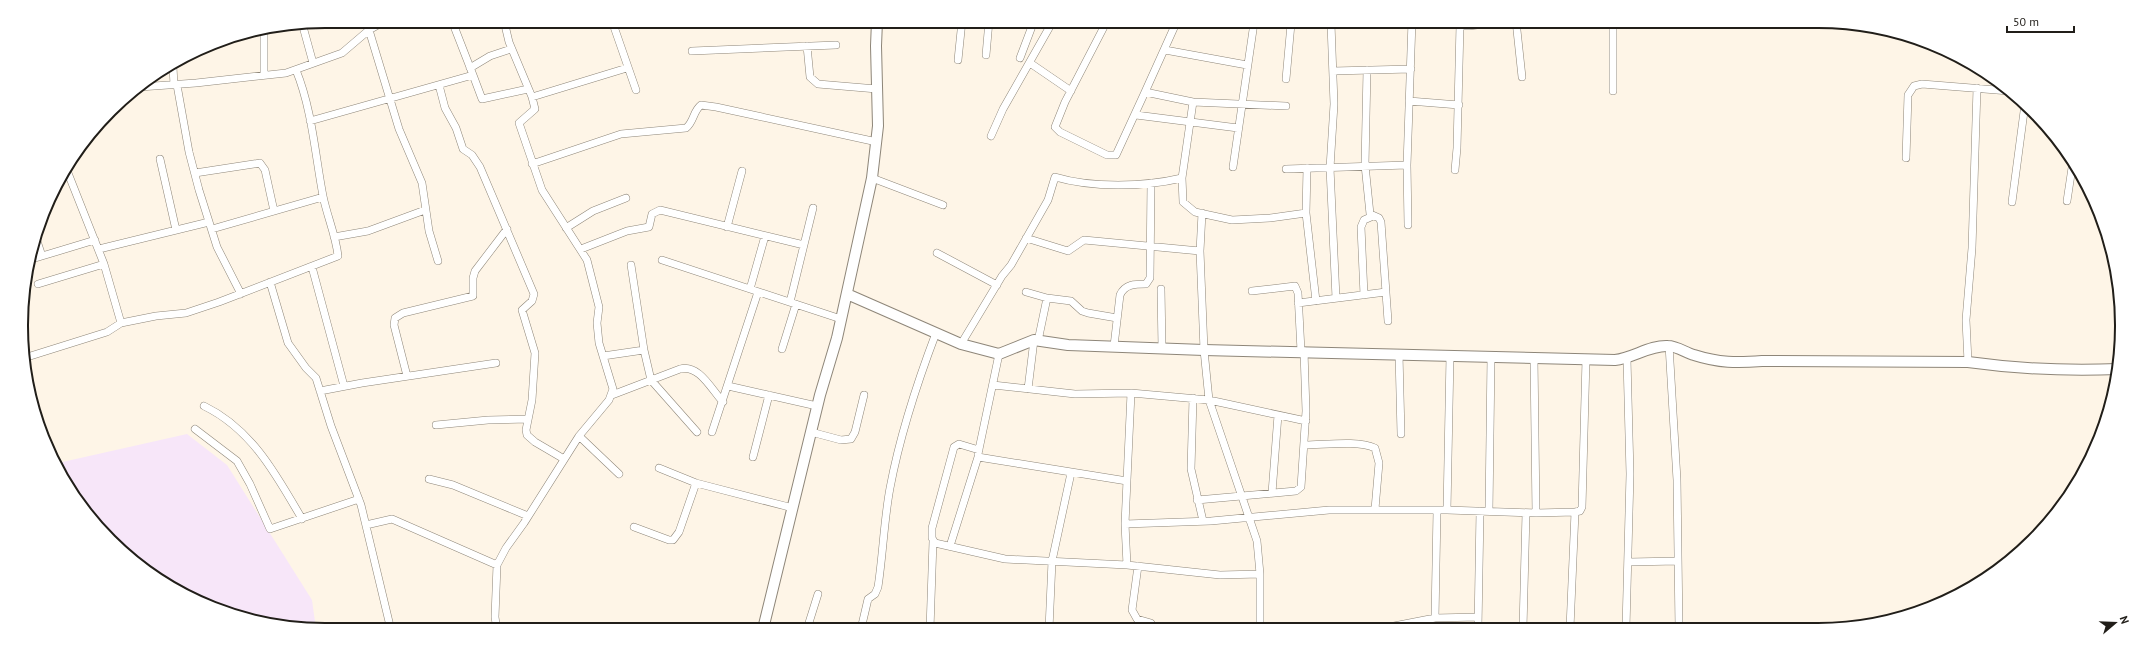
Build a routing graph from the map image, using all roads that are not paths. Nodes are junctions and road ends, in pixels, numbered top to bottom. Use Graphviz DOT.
graph roads {
  1 [pos="373,28"];
  2 [pos="455,28"];
  3 [pos="506,28"];
  4 [pos="614,28"];
  5 [pos="877,28"];
  6 [pos="961,28"];
  7 [pos="988,28"];
  8 [pos="1031,28"];
  9 [pos="1049,28"];
  10 [pos="1103,28"];
  11 [pos="1174,28"];
  12 [pos="1253,28"];
  13 [pos="1291,28"];
  14 [pos="1331,28"];
  15 [pos="1413,28"];
  16 [pos="1460,28"];
  17 [pos="1517,28"];
  18 [pos="1613,28"];
  19 [pos="304,29"];
  20 [pos="369,30"];
  21 [pos="264,35"];
  22 [pos="836,44"];
  23 [pos="807,46"];
  24 [pos="511,50"];
  25 [pos="1165,50"];
  26 [pos="692,51"];
  27 [pos="986,55"];
  28 [pos="1020,58"];
  29 [pos="958,60"];
  30 [pos="313,63"];
  31 [pos="1030,64"];
  32 [pos="1248,65"];
  33 [pos="628,68"];
  34 [pos="1411,69"];
  35 [pos="173,70"];
  36 [pos="296,70"];
  37 [pos="1367,70"];
  38 [pos="472,71"];
  39 [pos="1333,71"];
  40 [pos="264,75"];
  41 [pos="1522,77"];
  42 [pos="1286,79"];
  43 [pos="175,85"];
  44 [pos="439,85"];
  45 [pos="148,87"];
  46 [pos="1977,88"];
  47 [pos="528,89"];
  48 [pos="877,89"];
  49 [pos="636,90"];
  50 [pos="2000,90"];
  51 [pos="1071,91"];
  52 [pos="1613,91"];
  53 [pos="1145,92"];
  54 [pos="532,97"];
  55 [pos="391,99"];
  56 [pos="1409,101"];
  57 [pos="1193,102"];
  58 [pos="1242,105"];
  59 [pos="1459,105"];
  60 [pos="1286,106"];
  61 [pos="2025,112"];
  62 [pos="1136,115"];
  63 [pos="310,121"];
  64 [pos="1190,122"];
  65 [pos="1238,128"];
  66 [pos="991,136"];
  67 [pos="877,142"];
  68 [pos="1906,158"];
  69 [pos="160,159"];
  70 [pos="532,164"];
  71 [pos="1365,165"];
  72 [pos="1407,165"];
  73 [pos="1233,167"];
  74 [pos="1307,168"];
  75 [pos="1330,168"];
  76 [pos="1286,169"];
  77 [pos="1455,170"];
  78 [pos="742,171"];
  79 [pos="2071,171"];
  80 [pos="195,172"];
  81 [pos="69,175"];
  82 [pos="872,178"];
  83 [pos="1182,178"];
  84 [pos="1150,183"];
  85 [pos="323,197"];
  86 [pos="626,198"];
  87 [pos="2066,201"];
  88 [pos="2012,202"];
  89 [pos="943,205"];
  90 [pos="813,208"];
  91 [pos="426,210"];
  92 [pos="274,211"];
  93 [pos="1202,213"];
  94 [pos="1306,213"];
  95 [pos="1373,216"];
  96 [pos="209,222"];
  97 [pos="1408,225"];
  98 [pos="727,227"];
  99 [pos="507,228"];
  100 [pos="566,228"];
  101 [pos="212,229"];
  102 [pos="176,230"];
  103 [pos="765,236"];
  104 [pos="334,237"];
  105 [pos="1026,238"];
  106 [pos="95,240"];
  107 [pos="804,245"];
  108 [pos="1150,246"];
  109 [pos="39,247"];
  110 [pos="99,249"];
  111 [pos="581,249"];
  112 [pos="1200,251"];
  113 [pos="937,254"];
  114 [pos="42,256"];
  115 [pos="36,258"];
  116 [pos="662,260"];
  117 [pos="438,261"];
  118 [pos="104,264"];
  119 [pos="631,265"];
  120 [pos="312,267"];
  121 [pos="270,282"];
  122 [pos="38,284"];
  123 [pos="997,285"];
  124 [pos="1161,289"];
  125 [pos="754,290"];
  126 [pos="1252,291"];
  127 [pos="1026,292"];
  128 [pos="1386,292"];
  129 [pos="241,294"];
  130 [pos="847,294"];
  131 [pos="1364,295"];
  132 [pos="1046,298"];
  133 [pos="1336,298"];
  134 [pos="1316,301"];
  135 [pos="793,303"];
  136 [pos="1298,303"];
  137 [pos="1117,318"];
  138 [pos="841,319"];
  139 [pos="1388,321"];
  140 [pos="121,323"];
  141 [pos="936,333"];
  142 [pos="1036,341"];
  143 [pos="961,344"];
  144 [pos="1669,345"];
  145 [pos="1114,346"];
  146 [pos="1162,348"];
  147 [pos="782,349"];
  148 [pos="644,350"];
  149 [pos="1204,350"];
  150 [pos="1302,351"];
  151 [pos="999,354"];
  152 [pos="1399,354"];
  153 [pos="30,356"];
  154 [pos="603,356"];
  155 [pos="1450,356"];
  156 [pos="1492,357"];
  157 [pos="1534,358"];
  158 [pos="1586,359"];
  159 [pos="1627,359"];
  160 [pos="1968,362"];
  161 [pos="496,363"];
  162 [pos="2111,369"];
  163 [pos="407,376"];
  164 [pos="651,380"];
  165 [pos="993,385"];
  166 [pos="344,386"];
  167 [pos="728,386"];
  168 [pos="1028,389"];
  169 [pos="320,391"];
  170 [pos="1131,393"];
  171 [pos="612,395"];
  172 [pos="769,395"];
  173 [pos="864,395"];
  174 [pos="1193,398"];
  175 [pos="1209,400"];
  176 [pos="723,402"];
  177 [pos="204,406"];
  178 [pos="817,406"];
  179 [pos="1278,415"];
  180 [pos="528,419"];
  181 [pos="1306,421"];
  182 [pos="436,425"];
  183 [pos="195,429"];
  184 [pos="697,432"];
  185 [pos="712,432"];
  186 [pos="811,432"];
  187 [pos="1401,434"];
  188 [pos="580,436"];
  189 [pos="1305,445"];
  190 [pos="978,453"];
  191 [pos="753,457"];
  192 [pos="564,459"];
  193 [pos="659,468"];
  194 [pos="1071,473"];
  195 [pos="619,474"];
  196 [pos="429,479"];
  197 [pos="1127,481"];
  198 [pos="696,483"];
  199 [pos="1272,493"];
  200 [pos="1240,494"];
  201 [pos="359,500"];
  202 [pos="1197,500"];
  203 [pos="793,508"];
  204 [pos="1375,509"];
  205 [pos="1447,510"];
  206 [pos="1437,511"];
  207 [pos="1480,511"];
  208 [pos="1489,511"];
  209 [pos="1575,512"];
  210 [pos="1526,513"];
  211 [pos="1536,513"];
  212 [pos="528,516"];
  213 [pos="1248,518"];
  214 [pos="302,520"];
  215 [pos="1203,522"];
  216 [pos="1125,524"];
  217 [pos="366,525"];
  218 [pos="634,527"];
  219 [pos="933,541"];
  220 [pos="950,546"];
  221 [pos="1052,561"];
  222 [pos="1629,562"];
  223 [pos="1678,562"];
  224 [pos="497,565"];
  225 [pos="1127,565"];
  226 [pos="1138,566"];
  227 [pos="1260,574"];
  228 [pos="818,594"];
  229 [pos="1478,617"];
  230 [pos="1435,618"];
  231 [pos="390,623"];
  232 [pos="496,623"];
  233 [pos="765,623"];
  234 [pos="809,623"];
  235 [pos="862,623"];
  236 [pos="930,623"];
  237 [pos="1049,623"];
  238 [pos="1151,623"];
  239 [pos="1260,623"];
  240 [pos="1409,623"];
  241 [pos="1478,623"];
  242 [pos="1523,623"];
  243 [pos="1570,623"];
  244 [pos="1626,623"];
  245 [pos="1679,623"];
  1 -- 20 [label="street"];
  2 -- 38 [label="street"];
  3 -- 24 [label="street"];
  4 -- 33 [label="street"];
  5 -- 48 [label="street"];
  6 -- 29 [label="street"];
  7 -- 27 [label="street"];
  8 -- 28 [label="street"];
  9 -- 31 [label="street"];
  10 -- 51 [label="street"];
  11 -- 25 [label="street"];
  12 -- 32 [label="street"];
  13 -- 42 [label="street"];
  14 -- 39 [label="street"];
  15 -- 34 [label="street"];
  16 -- 59 [label="street"];
  17 -- 41 [label="street"];
  18 -- 52 [label="street"];
  19 -- 30 [label="street"];
  20 -- 30 [label="street"];
  20 -- 55 [label="street"];
  21 -- 40 [label="street"];
  22 -- 23 [label="street"];
  23 -- 26 [label="street"];
  23 -- 48 [label="street"];
  24 -- 38 [label="street"];
  24 -- 47 [label="street"];
  25 -- 32 [label="street"];
  25 -- 53 [label="street"];
  30 -- 36 [label="street"];
  31 -- 51 [label="street"];
  31 -- 66 [label="street"];
  32 -- 58 [label="street"];
  33 -- 49 [label="street"];
  33 -- 54 [label="street"];
  34 -- 37 [label="street"];
  34 -- 56 [label="street"];
  35 -- 43 [label="street"];
  36 -- 40 [label="street"];
  36 -- 63 [label="street"];
  37 -- 39 [label="street"];
  37 -- 71 [label="street"];
  38 -- 44 [label="street"];
  38 -- 47 [label="street"];
  39 -- 75 [label="street"];
  40 -- 43 [label="street"];
  43 -- 45 [label="street"];
  43 -- 80 [label="street"];
  44 -- 55 [label="street"];
  44 -- 99 [label="street"];
  46 -- 50 [label="street"];
  46 -- 68 [label="street"];
  46 -- 160 [label="street"];
  47 -- 54 [label="street"];
  48 -- 67 [label="street"];
  51 -- 62 [label="street"];
  53 -- 57 [label="street"];
  53 -- 62 [label="street"];
  54 -- 70 [label="street"];
  55 -- 63 [label="street"];
  55 -- 91 [label="street"];
  56 -- 59 [label="street"];
  56 -- 72 [label="street"];
  57 -- 58 [label="street"];
  57 -- 64 [label="street"];
  58 -- 60 [label="street"];
  58 -- 65 [label="street"];
  59 -- 77 [label="street"];
  61 -- 88 [label="street"];
  62 -- 64 [label="street"];
  63 -- 85 [label="street"];
  64 -- 65 [label="street"];
  64 -- 83 [label="street"];
  65 -- 73 [label="street"];
  67 -- 70 [label="street"];
  67 -- 82 [label="street"];
  69 -- 102 [label="street"];
  70 -- 100 [label="street"];
  71 -- 72 [label="street"];
  71 -- 75 [label="street"];
  71 -- 95 [label="street"];
  72 -- 97 [label="street"];
  74 -- 75 [label="street"];
  74 -- 76 [label="street"];
  74 -- 94 [label="street"];
  75 -- 133 [label="street"];
  78 -- 98 [label="street"];
  79 -- 87 [label="street"];
  80 -- 92 [label="street"];
  80 -- 96 [label="street"];
  81 -- 106 [label="street"];
  82 -- 89 [label="street"];
  82 -- 130 [label="street"];
  83 -- 84 [label="street"];
  83 -- 93 [label="street"];
  84 -- 105 [label="street"];
  84 -- 108 [label="street"];
  85 -- 92 [label="street"];
  85 -- 104 [label="street"];
  86 -- 100 [label="street"];
  90 -- 107 [label="street"];
  91 -- 104 [label="street"];
  91 -- 117 [label="street"];
  92 -- 101 [label="street"];
  93 -- 94 [label="street"];
  93 -- 112 [label="street"];
  94 -- 134 [label="street"];
  95 -- 128 [label="street"];
  95 -- 131 [label="street"];
  96 -- 101 [label="street"];
  96 -- 102 [label="street"];
  98 -- 103 [label="street"];
  98 -- 111 [label="street"];
  99 -- 163 [label="street"];
  99 -- 180 [label="street"];
  100 -- 111 [label="street"];
  101 -- 129 [label="street"];
  102 -- 110 [label="street"];
  103 -- 107 [label="street"];
  103 -- 125 [label="street"];
  104 -- 120 [label="street"];
  105 -- 108 [label="street"];
  105 -- 123 [label="street"];
  106 -- 110 [label="street"];
  106 -- 114 [label="street"];
  107 -- 135 [label="street"];
  108 -- 112 [label="street"];
  108 -- 137 [label="street"];
  109 -- 114 [label="street"];
  110 -- 118 [label="street"];
  111 -- 154 [label="street"];
  112 -- 149 [label="street"];
  113 -- 123 [label="street"];
  114 -- 115 [label="street"];
  116 -- 125 [label="street"];
  118 -- 122 [label="street"];
  118 -- 140 [label="street"];
  119 -- 148 [label="street"];
  120 -- 121 [label="street"];
  120 -- 166 [label="street"];
  121 -- 129 [label="street"];
  121 -- 169 [label="street"];
  123 -- 143 [label="street"];
  124 -- 146 [label="street"];
  125 -- 135 [label="street"];
  125 -- 167 [label="street"];
  126 -- 136 [label="street"];
  127 -- 132 [label="street"];
  128 -- 131 [label="street"];
  128 -- 139 [label="street"];
  129 -- 140 [label="street"];
  130 -- 138 [label="street"];
  130 -- 141 [label="street"];
  131 -- 133 [label="street"];
  132 -- 137 [label="street"];
  132 -- 142 [label="street"];
  133 -- 134 [label="street"];
  134 -- 136 [label="street"];
  135 -- 138 [label="street"];
  135 -- 147 [label="street"];
  136 -- 150 [label="street"];
  137 -- 145 [label="street"];
  138 -- 178 [label="street"];
  140 -- 153 [label="street"];
  141 -- 143 [label="street"];
  141 -- 235 [label="street"];
  142 -- 145 [label="street"];
  142 -- 151 [label="street"];
  142 -- 168 [label="street"];
  143 -- 151 [label="street"];
  144 -- 159 [label="street"];
  144 -- 160 [label="street"];
  144 -- 223 [label="street"];
  145 -- 146 [label="street"];
  146 -- 149 [label="street"];
  148 -- 154 [label="street"];
  148 -- 164 [label="street"];
  149 -- 150 [label="street"];
  149 -- 175 [label="street"];
  150 -- 152 [label="street"];
  150 -- 181 [label="street"];
  151 -- 165 [label="street"];
  152 -- 155 [label="street"];
  152 -- 187 [label="street"];
  154 -- 171 [label="street"];
  155 -- 156 [label="street"];
  155 -- 205 [label="street"];
  156 -- 157 [label="street"];
  156 -- 208 [label="street"];
  157 -- 158 [label="street"];
  157 -- 211 [label="street"];
  158 -- 159 [label="street"];
  158 -- 209 [label="street"];
  159 -- 222 [label="street"];
  160 -- 162 [label="street"];
  161 -- 163 [label="street"];
  163 -- 166 [label="street"];
  164 -- 171 [label="street"];
  164 -- 176 [label="street"];
  164 -- 184 [label="street"];
  165 -- 168 [label="street"];
  165 -- 190 [label="street"];
  166 -- 169 [label="street"];
  167 -- 172 [label="street"];
  167 -- 176 [label="street"];
  168 -- 170 [label="street"];
  169 -- 201 [label="street"];
  170 -- 174 [label="street"];
  170 -- 197 [label="street"];
  171 -- 188 [label="street"];
  172 -- 178 [label="street"];
  172 -- 191 [label="street"];
  173 -- 186 [label="street"];
  174 -- 175 [label="street"];
  174 -- 202 [label="street"];
  175 -- 179 [label="street"];
  175 -- 200 [label="street"];
  176 -- 185 [label="street"];
  177 -- 214 [label="street"];
  178 -- 186 [label="street"];
  179 -- 181 [label="street"];
  179 -- 199 [label="street"];
  180 -- 182 [label="street"];
  180 -- 192 [label="street"];
  181 -- 189 [label="street"];
  183 -- 214 [label="street"];
  186 -- 203 [label="street"];
  188 -- 192 [label="street"];
  188 -- 195 [label="street"];
  189 -- 199 [label="street"];
  189 -- 204 [label="street"];
  190 -- 194 [label="street"];
  190 -- 219 [label="street"];
  190 -- 220 [label="street"];
  192 -- 212 [label="street"];
  193 -- 198 [label="street"];
  194 -- 197 [label="street"];
  194 -- 221 [label="street"];
  196 -- 212 [label="street"];
  197 -- 216 [label="street"];
  198 -- 203 [label="street"];
  198 -- 218 [label="street"];
  199 -- 200 [label="street"];
  200 -- 202 [label="street"];
  200 -- 213 [label="street"];
  201 -- 214 [label="street"];
  201 -- 217 [label="street"];
  202 -- 215 [label="street"];
  203 -- 233 [label="street"];
  204 -- 206 [label="street"];
  204 -- 213 [label="street"];
  205 -- 206 [label="street"];
  205 -- 207 [label="street"];
  206 -- 230 [label="street"];
  207 -- 208 [label="street"];
  207 -- 229 [label="street"];
  208 -- 210 [label="street"];
  209 -- 211 [label="street"];
  209 -- 243 [label="street"];
  210 -- 211 [label="street"];
  210 -- 242 [label="street"];
  212 -- 224 [label="street"];
  213 -- 215 [label="street"];
  213 -- 227 [label="street"];
  215 -- 216 [label="street"];
  216 -- 225 [label="street"];
  217 -- 224 [label="street"];
  217 -- 231 [label="street"];
  219 -- 220 [label="street"];
  219 -- 236 [label="street"];
  220 -- 221 [label="street"];
  221 -- 225 [label="street"];
  221 -- 237 [label="street"];
  222 -- 223 [label="street"];
  222 -- 244 [label="street"];
  223 -- 245 [label="street"];
  224 -- 232 [label="street"];
  225 -- 226 [label="street"];
  226 -- 227 [label="street"];
  226 -- 238 [label="street"];
  227 -- 239 [label="street"];
  228 -- 234 [label="street"];
  229 -- 230 [label="street"];
  229 -- 241 [label="street"];
  230 -- 240 [label="street"];
}
